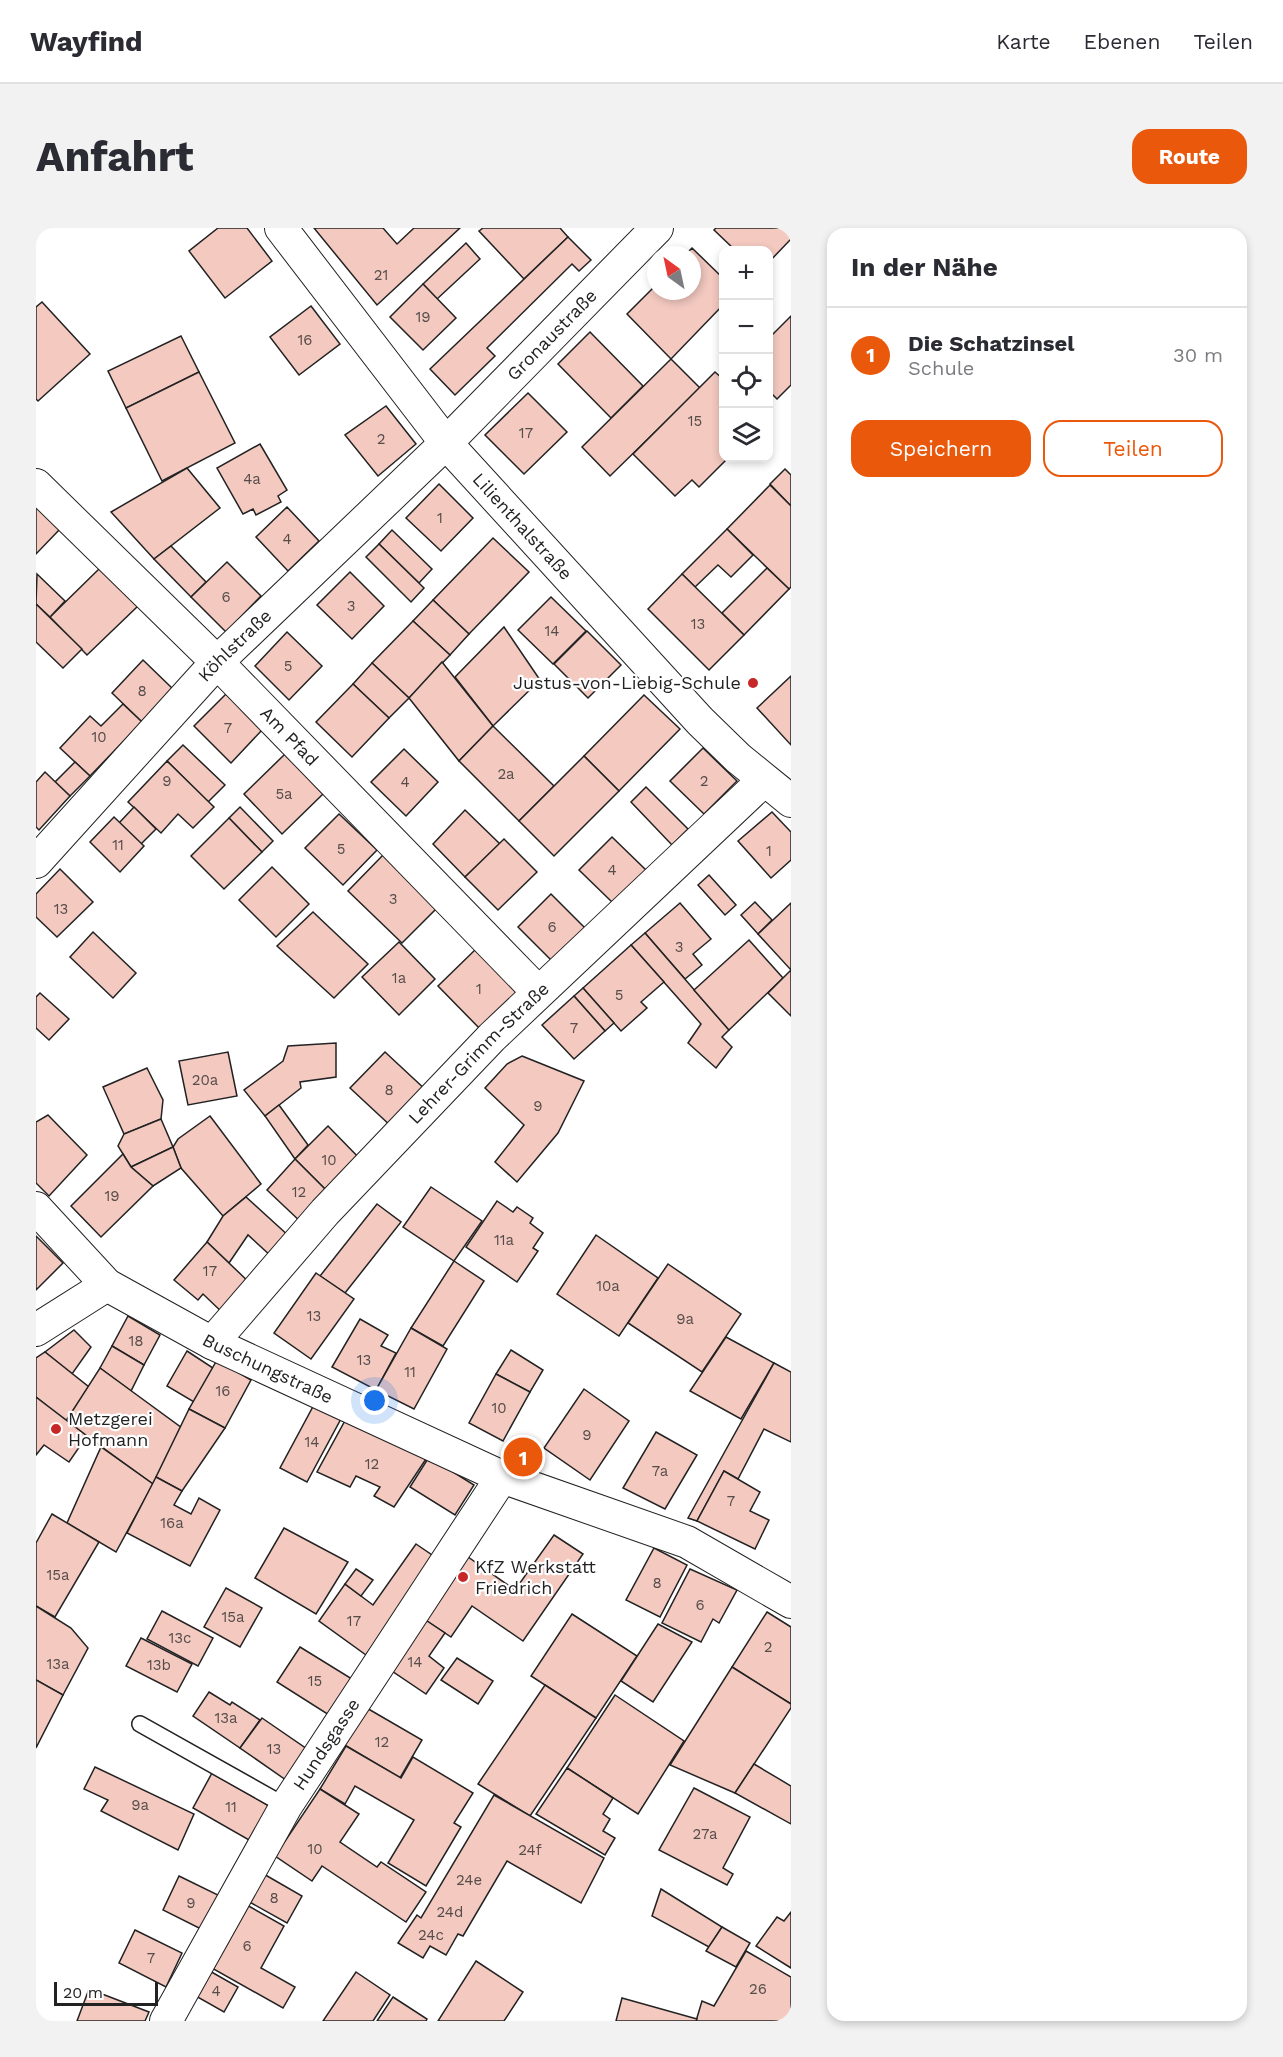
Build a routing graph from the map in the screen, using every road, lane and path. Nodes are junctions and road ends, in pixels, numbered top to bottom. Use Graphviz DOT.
graph roads {
  1 [pos="281,228"];
  2 [pos="657,228"];
  3 [pos="447,443"];
  4 [pos="36,485"];
  5 [pos="217,662"];
  6 [pos="764,780"];
  7 [pos="791,801"];
  8 [pos="36,862"];
  9 [pos="538,992"];
  10 [pos="36,1208"];
  11 [pos="107,1285"];
  12 [pos="36,1330"];
  13 [pos="212,1343"];
  14 [pos="502,1477"];
  15 [pos="791,1602"];
  16 [pos="140,1724"];
  17 [pos="286,1806"];
  18 [pos="166,2021"];
  1 -- 3 [label="street, Lilienthalstraße"];
  2 -- 3 [label="street, Gronaustraße"];
  3 -- 5 [label="street, Köhlstraße"];
  3 -- 6 [label="street, Lilienthalstraße"];
  4 -- 5 [label="street, Am Pfad"];
  5 -- 8 [label="street, Köhlstraße"];
  5 -- 9 [label="street, Am Pfad"];
  6 -- 7 [label="street, Lilienthalstraße"];
  6 -- 9 [label="street, Lehrer-Grimm-Straße"];
  9 -- 13 [label="street, Lehrer-Grimm-Straße"];
  10 -- 11 [label="street, Buschungstraße"];
  11 -- 12 [label="street"];
  11 -- 13 [label="street, Buschungstraße"];
  13 -- 14 [label="street, Buschungstraße"];
  14 -- 15 [label="street, Buschungstraße"];
  14 -- 17 [label="street, Hundsgasse"];
  16 -- 17 [label="lane"];
  17 -- 18 [label="street, Hundsgasse"];
}
